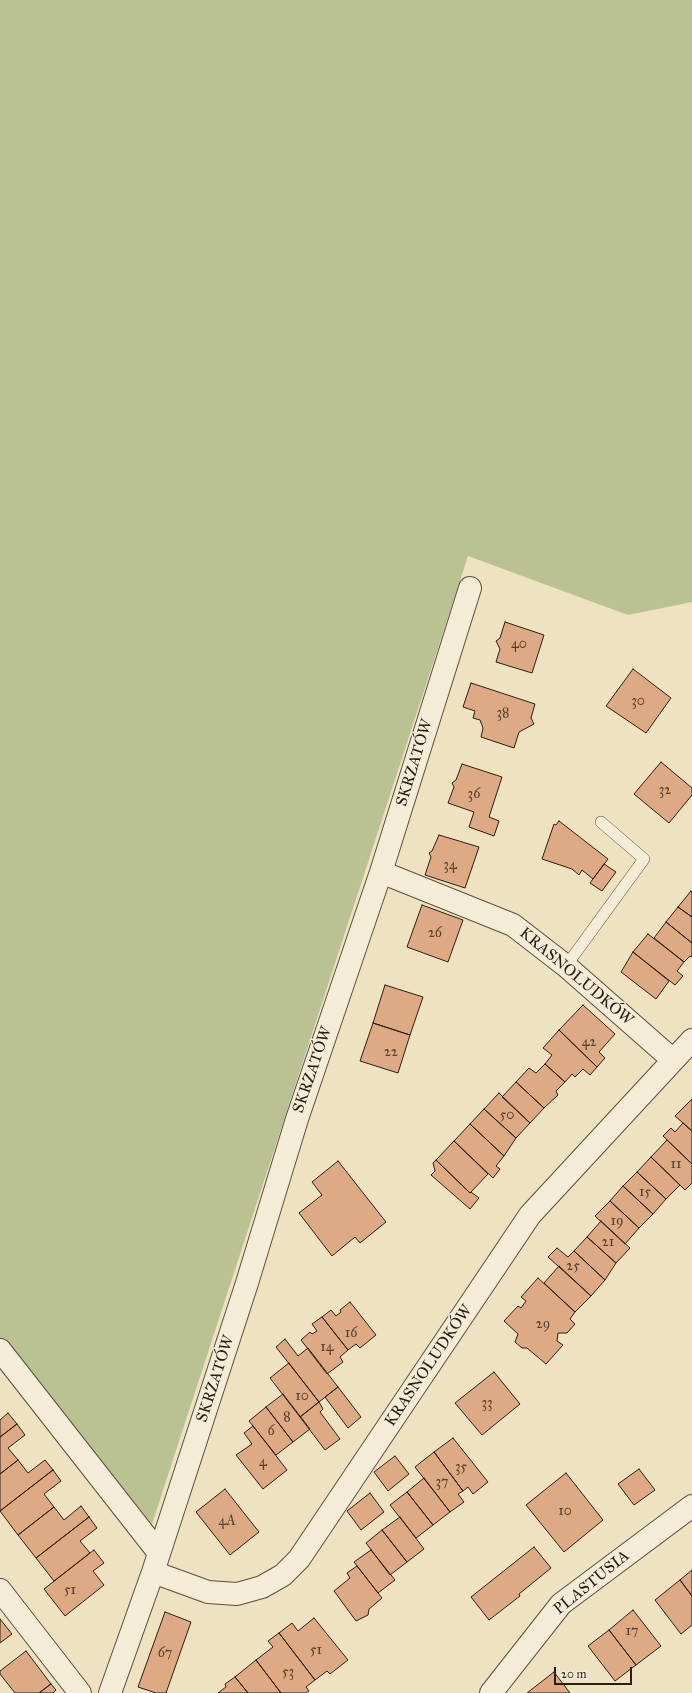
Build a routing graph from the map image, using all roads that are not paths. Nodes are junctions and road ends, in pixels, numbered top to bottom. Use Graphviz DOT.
graph roads {
  1 [pos="470,588"];
  2 [pos="601,822"];
  3 [pos="381,872"];
  4 [pos="566,966"];
  5 [pos="692,1040"];
  6 [pos="673,1060"];
  7 [pos="0,1350"];
  8 [pos="692,1506"];
  9 [pos="156,1562"];
  10 [pos="0,1590"];
  11 [pos="80,1693"];
  12 [pos="110,1693"];
  13 [pos="491,1693"];
  1 -- 3 [label="street, SKRZATÓW"];
  2 -- 4 [label="lane"];
  3 -- 4 [label="street, KRASNOLUDKÓW"];
  3 -- 9 [label="street, SKRZATÓW"];
  4 -- 6 [label="street, KRASNOLUDKÓW"];
  5 -- 6 [label="street, KRASNOLUDKÓW"];
  6 -- 9 [label="street, KRASNOLUDKÓW"];
  7 -- 9 [label="street"];
  8 -- 13 [label="street, PLASTUSIA"];
  9 -- 12 [label="street, SKRZATÓW"];
  10 -- 11 [label="street"];
}
